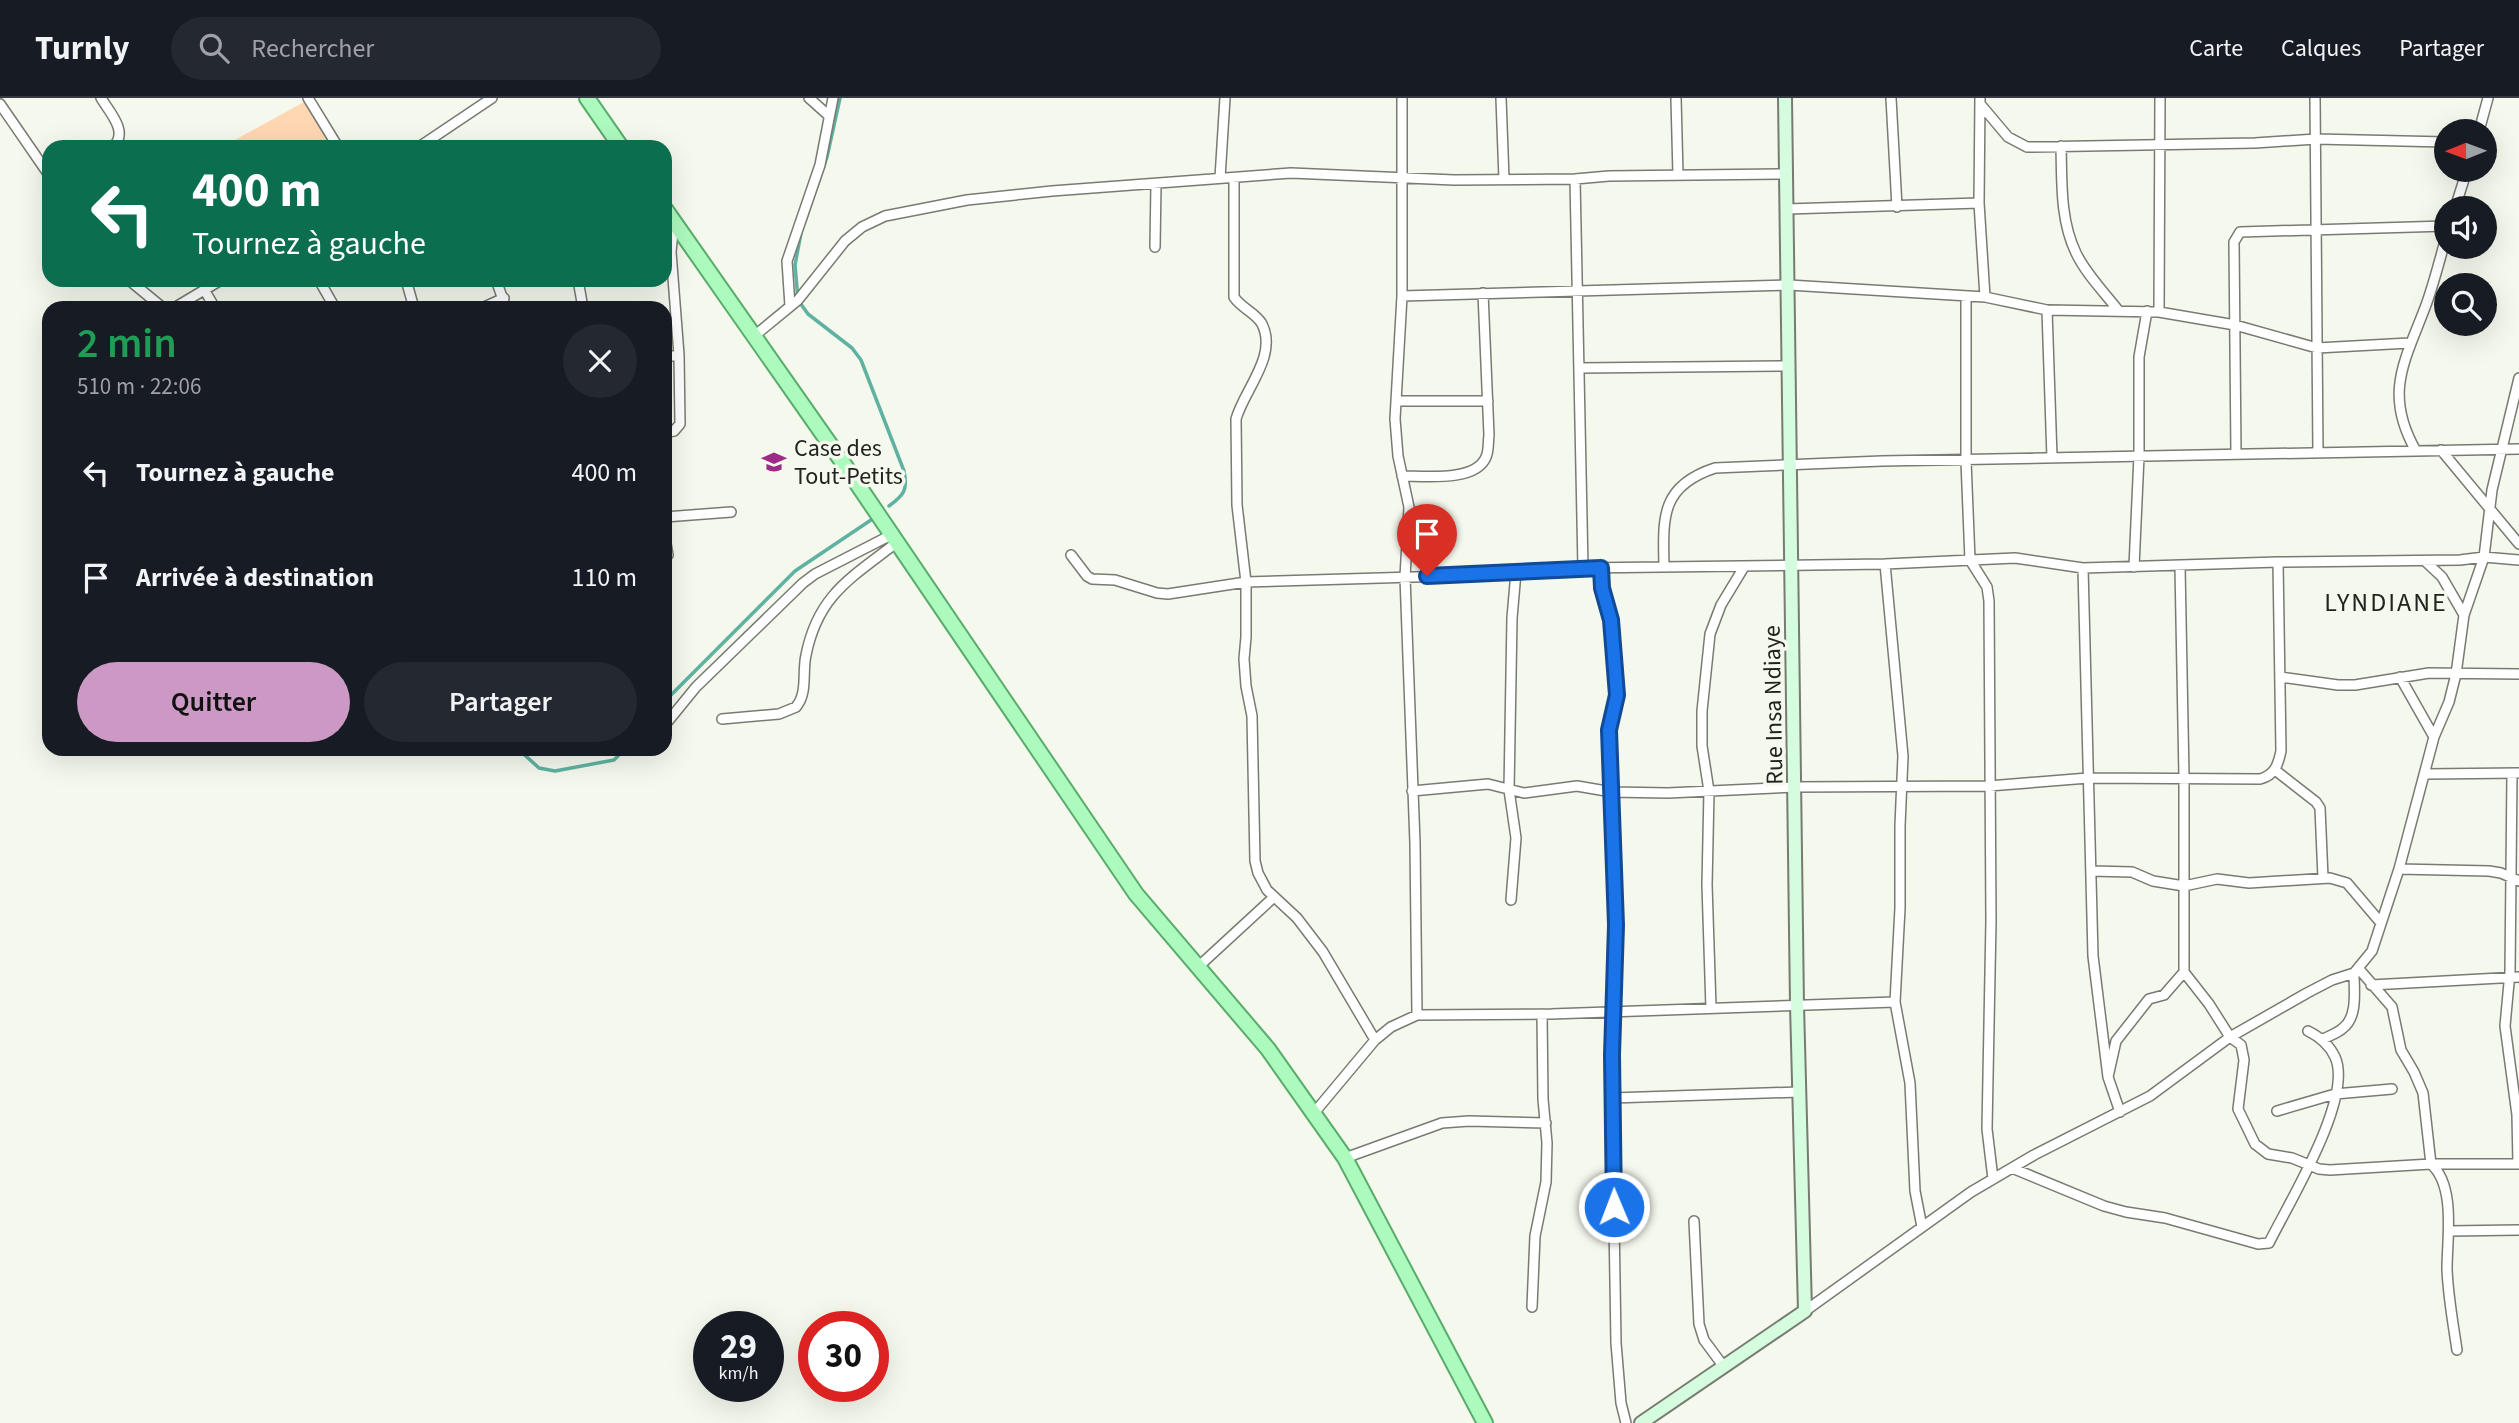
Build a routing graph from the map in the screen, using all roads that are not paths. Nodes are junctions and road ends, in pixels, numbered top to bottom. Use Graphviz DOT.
graph roads {
  1 [pos="101,98"];
  2 [pos="308,98"];
  3 [pos="492,98"];
  4 [pos="587,98"];
  5 [pos="809,98"];
  6 [pos="833,98"];
  7 [pos="1225,98"];
  8 [pos="1402,98"];
  9 [pos="1501,98"];
  10 [pos="1676,98"];
  11 [pos="1784,98"];
  12 [pos="1891,98"];
  13 [pos="2160,98"];
  14 [pos="2315,98"];
  15 [pos="2488,98"];
  16 [pos="1981,101"];
  17 [pos="0,104"];
  18 [pos="828,115"];
  19 [pos="2482,119"];
  20 [pos="2316,139"];
  21 [pos="119,140"];
  22 [pos="334,140"];
  23 [pos="429,140"];
  24 [pos="616,140"];
  25 [pos="2434,142"];
  26 [pos="2160,144"];
  27 [pos="2061,146"];
  28 [pos="42,165"];
  29 [pos="1786,174"];
  30 [pos="1678,175"];
  31 [pos="1234,177"];
  32 [pos="1220,178"];
  33 [pos="1575,178"];
  34 [pos="1402,179"];
  35 [pos="1504,179"];
  36 [pos="1156,184"];
  37 [pos="1979,203"];
  38 [pos="1897,207"];
  39 [pos="1787,209"];
  40 [pos="672,218"];
  41 [pos="674,221"];
  42 [pos="2434,226"];
  43 [pos="2316,229"];
  44 [pos="672,242"];
  45 [pos="1156,247"];
  46 [pos="2440,259"];
  47 [pos="672,265"];
  48 [pos="1789,285"];
  49 [pos="138,287"];
  50 [pos="212,287"];
  51 [pos="499,287"];
  52 [pos="1577,290"];
  53 [pos="205,292"];
  54 [pos="1483,293"];
  55 [pos="1402,296"];
  56 [pos="1966,297"];
  57 [pos="504,298"];
  58 [pos="1984,298"];
  59 [pos="154,301"];
  60 [pos="188,301"];
  61 [pos="211,301"];
  62 [pos="497,301"];
  63 [pos="505,301"];
  64 [pos="790,306"];
  65 [pos="2047,310"];
  66 [pos="2118,310"];
  67 [pos="2147,311"];
  68 [pos="2159,312"];
  69 [pos="2235,324"];
  70 [pos="753,337"];
  71 [pos="2409,343"];
  72 [pos="2317,348"];
  73 [pos="679,355"];
  74 [pos="672,356"];
  75 [pos="1790,366"];
  76 [pos="1580,368"];
  77 [pos="2519,378"];
  78 [pos="1396,401"];
  79 [pos="1488,401"];
  80 [pos="672,431"];
  81 [pos="2519,449"];
  82 [pos="2441,450"];
  83 [pos="2500,450"];
  84 [pos="2416,451"];
  85 [pos="2318,453"];
  86 [pos="2236,454"];
  87 [pos="2139,456"];
  88 [pos="2052,458"];
  89 [pos="1966,461"];
  90 [pos="1790,464"];
  91 [pos="1402,476"];
  92 [pos="2490,509"];
  93 [pos="731,512"];
  94 [pos="672,516"];
  95 [pos="894,539"];
  96 [pos="2519,544"];
  97 [pos="1071,555"];
  98 [pos="2484,557"];
  99 [pos="1970,560"];
  100 [pos="2519,560"];
  101 [pos="2425,561"];
  102 [pos="2278,562"];
  103 [pos="1885,564"];
  104 [pos="1792,566"];
  105 [pos="1664,567"];
  106 [pos="1744,567"];
  107 [pos="2134,567"];
  108 [pos="2180,567"];
  109 [pos="1583,568"];
  110 [pos="1601,568"];
  111 [pos="2083,568"];
  112 [pos="1516,572"];
  113 [pos="1405,577"];
  114 [pos="1245,582"];
  115 [pos="2464,615"];
  116 [pos="2456,674"];
  117 [pos="2519,674"];
  118 [pos="2281,677"];
  119 [pos="2400,677"];
  120 [pos="672,716"];
  121 [pos="722,719"];
  122 [pos="2434,737"];
  123 [pos="2275,770"];
  124 [pos="2426,774"];
  125 [pos="2516,774"];
  126 [pos="2184,777"];
  127 [pos="2088,778"];
  128 [pos="1902,786"];
  129 [pos="1989,786"];
  130 [pos="1795,787"];
  131 [pos="1508,790"];
  132 [pos="1412,791"];
  133 [pos="1709,791"];
  134 [pos="1612,793"];
  135 [pos="2399,869"];
  136 [pos="2091,871"];
  137 [pos="2323,878"];
  138 [pos="2515,879"];
  139 [pos="2184,886"];
  140 [pos="1274,897"];
  141 [pos="1511,900"];
  142 [pos="2381,923"];
  143 [pos="1198,967"];
  144 [pos="2356,971"];
  145 [pos="2184,972"];
  146 [pos="2514,977"];
  147 [pos="2371,985"];
  148 [pos="1895,1002"];
  149 [pos="1797,1005"];
  150 [pos="1711,1008"];
  151 [pos="1613,1012"];
  152 [pos="1542,1014"];
  153 [pos="1417,1015"];
  154 [pos="2308,1031"];
  155 [pos="2230,1037"];
  156 [pos="2323,1039"];
  157 [pos="1375,1040"];
  158 [pos="2108,1077"];
  159 [pos="2392,1089"];
  160 [pos="1800,1092"];
  161 [pos="2335,1094"];
  162 [pos="1612,1098"];
  163 [pos="2277,1111"];
  164 [pos="2120,1112"];
  165 [pos="1314,1113"];
  166 [pos="1546,1124"];
  167 [pos="1345,1158"];
  168 [pos="2431,1164"];
  169 [pos="2519,1164"];
  170 [pos="2310,1166"];
  171 [pos="2012,1168"];
  172 [pos="1993,1179"];
  173 [pos="1694,1222"];
  174 [pos="1922,1227"];
  175 [pos="2519,1230"];
  176 [pos="2449,1231"];
  177 [pos="1532,1307"];
  178 [pos="1805,1311"];
  179 [pos="2457,1350"];
  180 [pos="1724,1367"];
  181 [pos="1485,1423"];
  182 [pos="1626,1423"];
  183 [pos="1641,1423"];
  1 -- 21 [label="street"];
  2 -- 22 [label="street"];
  3 -- 23 [label="street"];
  4 -- 24 [label="main road"];
  5 -- 18 [label="street"];
  6 -- 18 [label="street"];
  7 -- 32 [label="street"];
  8 -- 34 [label="street"];
  9 -- 35 [label="street"];
  10 -- 30 [label="street"];
  11 -- 29 [label="main road, Rue Insa Ndiaye"];
  12 -- 38 [label="street"];
  13 -- 26 [label="street"];
  14 -- 20 [label="street"];
  15 -- 19 [label="street"];
  16 -- 27 [label="street"];
  16 -- 37 [label="street"];
  17 -- 28 [label="street"];
  18 -- 64 [label="street"];
  20 -- 25 [label="street"];
  20 -- 26 [label="street"];
  20 -- 43 [label="street"];
  26 -- 27 [label="street"];
  26 -- 68 [label="street"];
  27 -- 66 [label="street"];
  29 -- 30 [label="street"];
  29 -- 39 [label="main road, Rue Insa Ndiaye"];
  30 -- 33 [label="street"];
  31 -- 32 [label="street"];
  31 -- 34 [label="street"];
  31 -- 114 [label="street"];
  32 -- 36 [label="street"];
  33 -- 35 [label="street"];
  33 -- 52 [label="street"];
  34 -- 35 [label="street"];
  34 -- 55 [label="street"];
  36 -- 45 [label="street"];
  36 -- 64 [label="street"];
  37 -- 38 [label="street"];
  37 -- 58 [label="street"];
  38 -- 39 [label="street"];
  39 -- 48 [label="main road, Rue Insa Ndiaye"];
  40 -- 41 [label="main road"];
  41 -- 44 [label="street"];
  41 -- 70 [label="main road"];
  42 -- 43 [label="street"];
  43 -- 69 [label="street"];
  43 -- 72 [label="street"];
  46 -- 71 [label="street"];
  47 -- 73 [label="street"];
  48 -- 52 [label="street"];
  48 -- 56 [label="street"];
  48 -- 75 [label="main road, Rue Insa Ndiaye"];
  49 -- 59 [label="street"];
  50 -- 53 [label="street"];
  51 -- 57 [label="street"];
  52 -- 54 [label="street"];
  52 -- 76 [label="street"];
  53 -- 60 [label="street"];
  53 -- 61 [label="street"];
  54 -- 55 [label="street"];
  54 -- 79 [label="street"];
  55 -- 78 [label="street"];
  56 -- 58 [label="street"];
  56 -- 89 [label="street"];
  57 -- 62 [label="street"];
  57 -- 63 [label="street"];
  58 -- 65 [label="street"];
  64 -- 70 [label="street"];
  65 -- 66 [label="street"];
  65 -- 88 [label="street"];
  66 -- 67 [label="street"];
  67 -- 68 [label="street"];
  67 -- 87 [label="street"];
  68 -- 69 [label="street"];
  69 -- 72 [label="street"];
  69 -- 86 [label="street"];
  70 -- 95 [label="main road"];
  71 -- 72 [label="street"];
  71 -- 84 [label="street"];
  72 -- 85 [label="street"];
  73 -- 74 [label="street"];
  73 -- 80 [label="street"];
  75 -- 76 [label="street"];
  75 -- 90 [label="main road, Rue Insa Ndiaye"];
  76 -- 109 [label="street"];
  77 -- 83 [label="street"];
  78 -- 79 [label="street"];
  78 -- 91 [label="street"];
  79 -- 91 [label="street"];
  81 -- 83 [label="street"];
  82 -- 83 [label="street"];
  82 -- 84 [label="street"];
  82 -- 92 [label="street"];
  83 -- 92 [label="street"];
  84 -- 85 [label="street"];
  85 -- 86 [label="street"];
  86 -- 87 [label="street"];
  87 -- 88 [label="street"];
  87 -- 107 [label="street"];
  88 -- 89 [label="street"];
  89 -- 90 [label="street"];
  89 -- 99 [label="street"];
  90 -- 104 [label="main road, Rue Insa Ndiaye"];
  90 -- 105 [label="street"];
  91 -- 113 [label="street"];
  92 -- 96 [label="street"];
  92 -- 98 [label="street"];
  93 -- 94 [label="street"];
  95 -- 120 [label="street"];
  95 -- 121 [label="street"];
  95 -- 143 [label="main road"];
  97 -- 114 [label="street"];
  98 -- 100 [label="street"];
  98 -- 101 [label="street"];
  98 -- 115 [label="street"];
  99 -- 103 [label="street"];
  99 -- 111 [label="street"];
  99 -- 129 [label="street"];
  101 -- 102 [label="street"];
  101 -- 115 [label="street"];
  102 -- 108 [label="street"];
  102 -- 118 [label="street"];
  103 -- 104 [label="street"];
  103 -- 128 [label="street"];
  104 -- 106 [label="street"];
  104 -- 130 [label="main road, Rue Insa Ndiaye"];
  105 -- 106 [label="street"];
  105 -- 110 [label="street"];
  106 -- 133 [label="street"];
  107 -- 108 [label="street"];
  107 -- 111 [label="street"];
  108 -- 126 [label="street"];
  109 -- 110 [label="street"];
  109 -- 112 [label="street"];
  110 -- 134 [label="street"];
  111 -- 127 [label="street"];
  112 -- 113 [label="street"];
  112 -- 131 [label="street"];
  113 -- 114 [label="street"];
  113 -- 132 [label="street"];
  114 -- 140 [label="street"];
  115 -- 116 [label="street"];
  116 -- 117 [label="street"];
  116 -- 119 [label="street"];
  116 -- 122 [label="street"];
  118 -- 119 [label="street"];
  118 -- 123 [label="street"];
  119 -- 122 [label="street"];
  122 -- 124 [label="street"];
  123 -- 126 [label="street"];
  123 -- 137 [label="street"];
  124 -- 125 [label="street"];
  124 -- 135 [label="street"];
  125 -- 138 [label="street"];
  126 -- 127 [label="street"];
  126 -- 139 [label="street"];
  127 -- 129 [label="street"];
  127 -- 136 [label="street"];
  128 -- 129 [label="street"];
  128 -- 130 [label="street"];
  128 -- 148 [label="street"];
  129 -- 172 [label="street"];
  130 -- 133 [label="street"];
  130 -- 149 [label="main road, Rue Insa Ndiaye"];
  131 -- 132 [label="street"];
  131 -- 134 [label="street"];
  131 -- 141 [label="street"];
  132 -- 153 [label="street"];
  133 -- 134 [label="street"];
  133 -- 150 [label="street"];
  134 -- 151 [label="street"];
  135 -- 138 [label="street"];
  135 -- 142 [label="street"];
  136 -- 139 [label="street"];
  136 -- 158 [label="street"];
  137 -- 139 [label="street"];
  137 -- 142 [label="street"];
  138 -- 146 [label="street"];
  139 -- 145 [label="street"];
  140 -- 143 [label="street"];
  140 -- 157 [label="street"];
  142 -- 144 [label="street"];
  143 -- 165 [label="main road"];
  144 -- 147 [label="street"];
  144 -- 155 [label="street"];
  144 -- 156 [label="street"];
  145 -- 155 [label="street"];
  145 -- 158 [label="street"];
  146 -- 147 [label="street"];
  146 -- 169 [label="street"];
  147 -- 168 [label="street"];
  148 -- 149 [label="street"];
  148 -- 174 [label="street"];
  149 -- 150 [label="street"];
  149 -- 160 [label="main road, Rue Insa Ndiaye"];
  150 -- 151 [label="street"];
  151 -- 152 [label="street"];
  151 -- 162 [label="street"];
  152 -- 153 [label="street"];
  152 -- 166 [label="street"];
  153 -- 157 [label="street"];
  154 -- 156 [label="street"];
  155 -- 164 [label="street"];
  155 -- 170 [label="street"];
  156 -- 161 [label="street"];
  157 -- 165 [label="street"];
  158 -- 164 [label="street"];
  159 -- 161 [label="street"];
  160 -- 162 [label="street"];
  160 -- 178 [label="main road, Rue Insa Ndiaye"];
  161 -- 163 [label="street"];
  161 -- 170 [label="street"];
  162 -- 182 [label="street"];
  164 -- 171 [label="street"];
  165 -- 167 [label="main road"];
  166 -- 167 [label="street"];
  166 -- 177 [label="street"];
  167 -- 181 [label="main road"];
  168 -- 169 [label="street"];
  168 -- 170 [label="street"];
  168 -- 176 [label="street"];
  170 -- 171 [label="street"];
  171 -- 172 [label="street"];
  172 -- 174 [label="street"];
  173 -- 180 [label="street"];
  174 -- 178 [label="street"];
  175 -- 176 [label="street"];
  176 -- 179 [label="street"];
  178 -- 180 [label="main road"];
  180 -- 183 [label="main road"];
}
